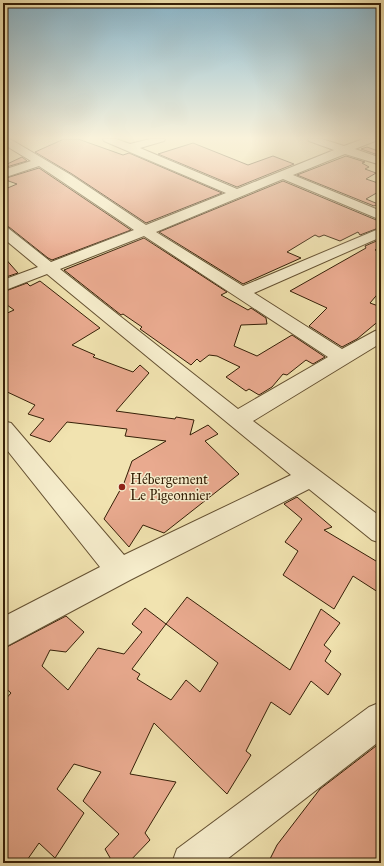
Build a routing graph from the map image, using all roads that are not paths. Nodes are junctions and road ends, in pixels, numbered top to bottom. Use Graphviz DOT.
graph roads {
  1 [pos="66,179"];
  2 [pos="202,179"];
  3 [pos="272,179"];
  4 [pos="294,179"];
  5 [pos="236,194"];
  6 [pos="381,216"];
  7 [pos="3,231"];
  8 [pos="145,231"];
  9 [pos="381,232"];
  10 [pos="49,268"];
  11 [pos="3,286"];
  12 [pos="241,293"];
  13 [pos="381,335"];
  14 [pos="342,357"];
  15 [pos="237,420"];
  16 [pos="3,429"];
  17 [pos="311,477"];
  18 [pos="381,532"];
  19 [pos="120,571"];
  20 [pos="3,633"];
  21 [pos="381,719"];
  22 [pos="191,863"];
  1 -- 8 [label="street"];
  2 -- 5 [label="street"];
  3 -- 5 [label="street"];
  4 -- 6 [label="street"];
  5 -- 8 [label="street"];
  7 -- 10 [label="street"];
  8 -- 10 [label="street"];
  8 -- 12 [label="street"];
  9 -- 12 [label="street"];
  10 -- 11 [label="street"];
  10 -- 15 [label="street"];
  12 -- 14 [label="street"];
  13 -- 14 [label="street"];
  14 -- 15 [label="street"];
  15 -- 17 [label="street"];
  16 -- 19 [label="street"];
  17 -- 18 [label="street"];
  17 -- 19 [label="street"];
  19 -- 20 [label="street"];
  21 -- 22 [label="street"];
}
